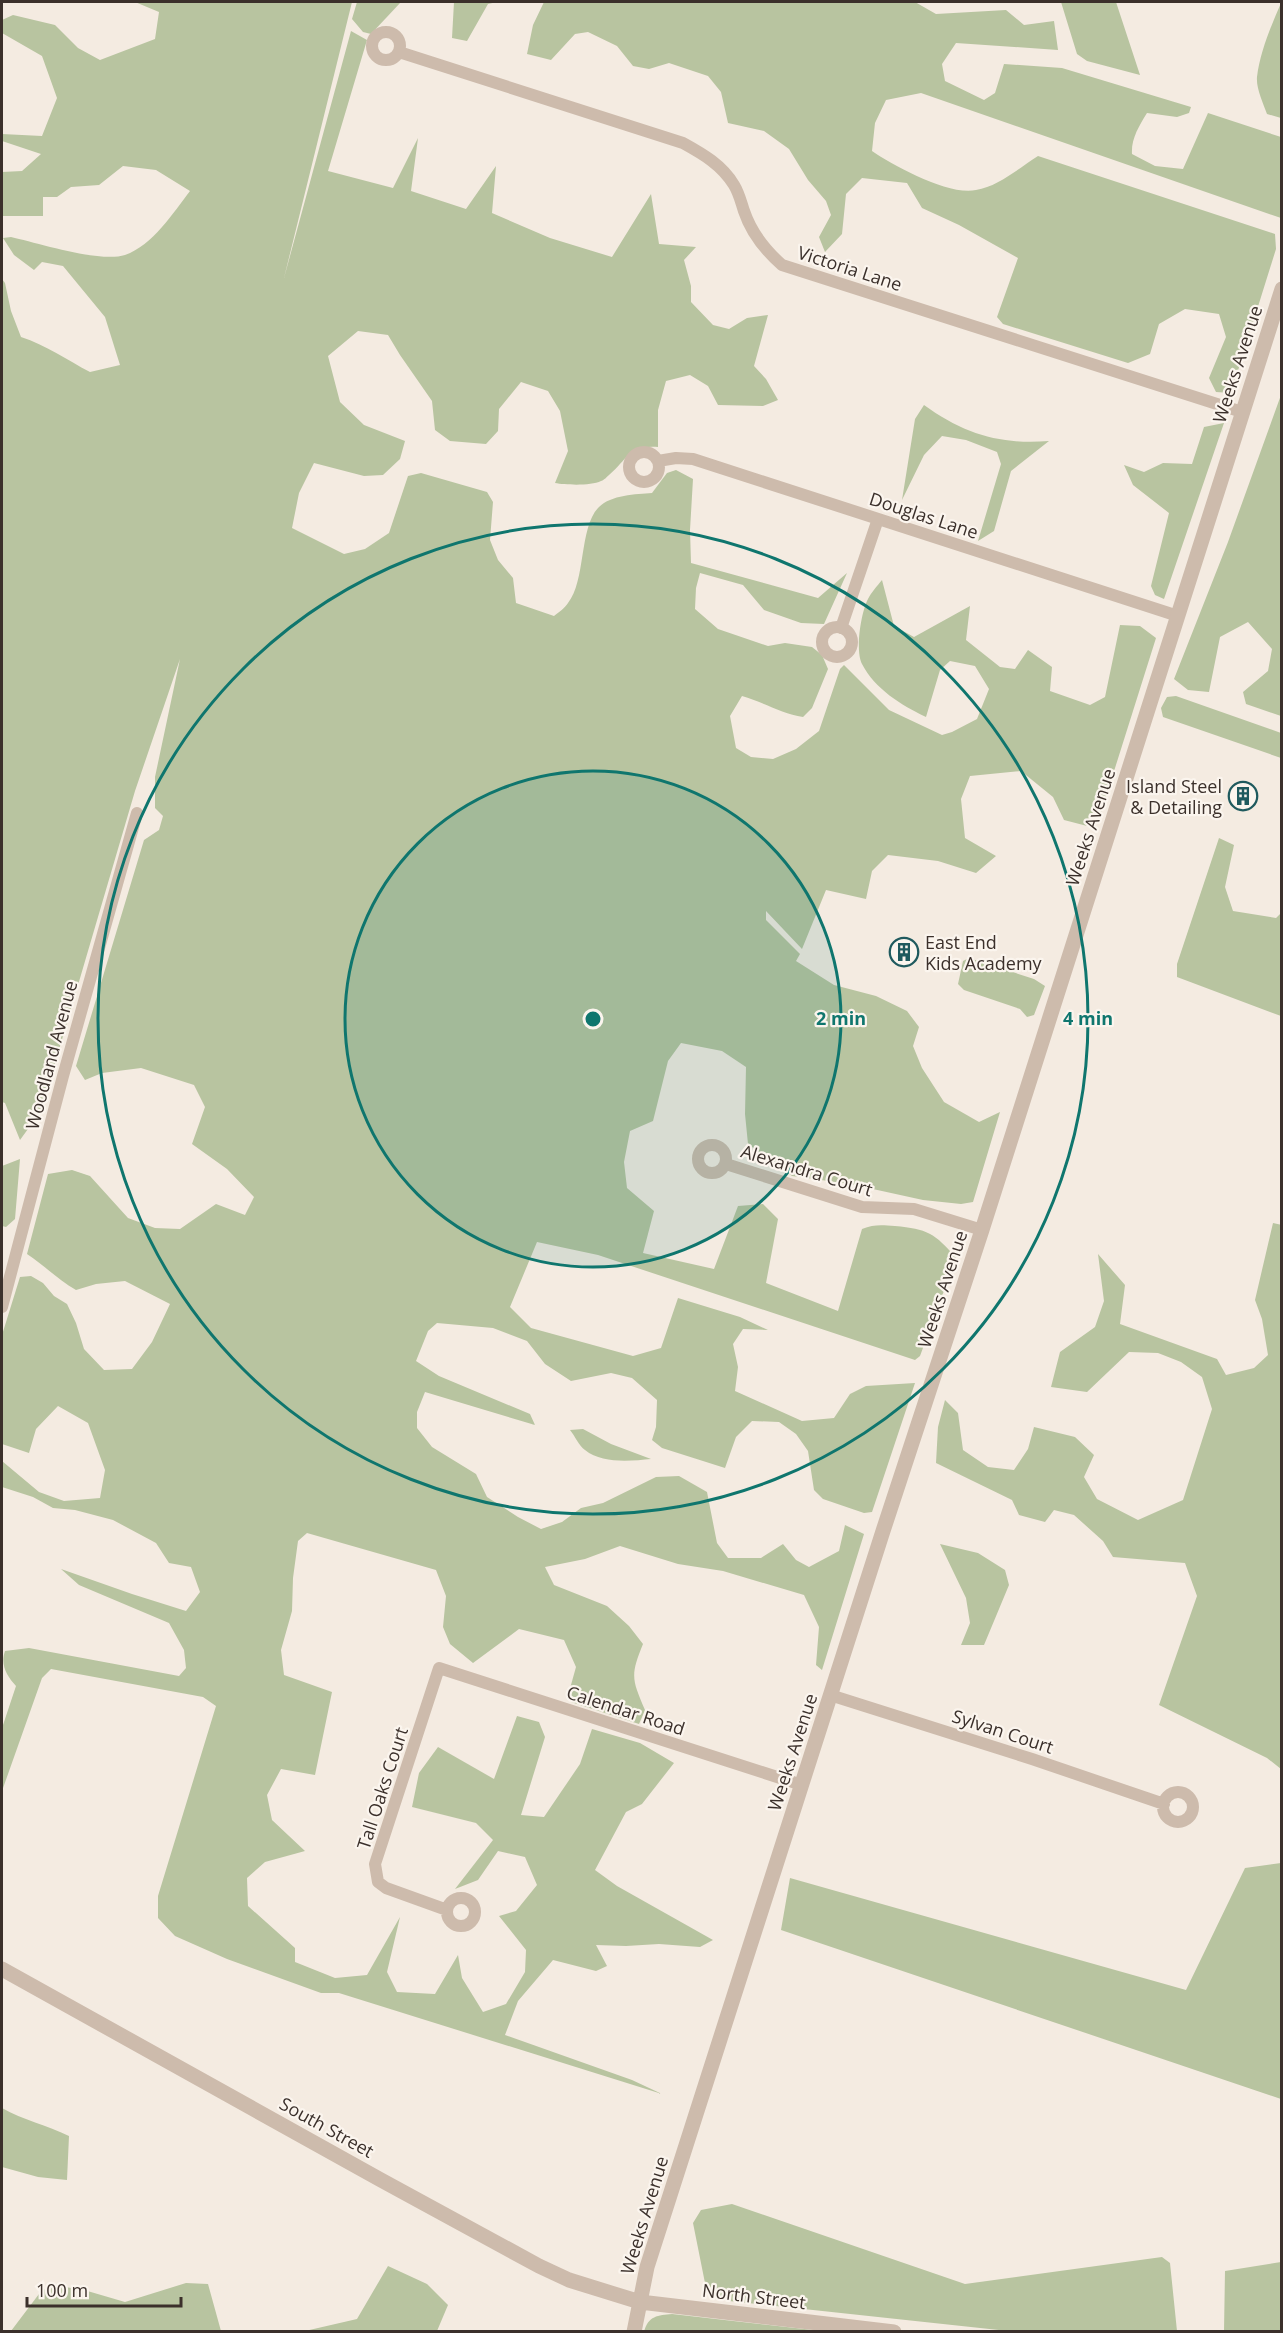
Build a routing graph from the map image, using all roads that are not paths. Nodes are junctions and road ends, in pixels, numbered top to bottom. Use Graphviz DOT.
graph roads {
  1 [pos="399,52"];
  2 [pos="1281,289"];
  3 [pos="1242,412"];
  4 [pos="658,461"];
  5 [pos="878,519"];
  6 [pos="1178,616"];
  7 [pos="841,628"];
  8 [pos="137,813"];
  9 [pos="726,1164"];
  10 [pos="982,1230"];
  11 [pos="2,1307"];
  12 [pos="439,1668"];
  13 [pos="830,1695"];
  14 [pos="802,1785"];
  15 [pos="1164,1804"];
  16 [pos="447,1910"];
  17 [pos="2,1969"];
  18 [pos="640,2302"];
  19 [pos="634,2331"];
  20 [pos="894,2331"];
  1 -- 3 [label="street, Victoria Lane"];
  2 -- 3 [label="street, Weeks Avenue"];
  3 -- 6 [label="street, Weeks Avenue"];
  4 -- 5 [label="street, Douglas Lane"];
  5 -- 6 [label="street, Douglas Lane"];
  5 -- 7 [label="street"];
  6 -- 10 [label="street, Weeks Avenue"];
  8 -- 11 [label="street, Woodland Avenue"];
  9 -- 10 [label="street, Alexandra Court"];
  10 -- 13 [label="street, Weeks Avenue"];
  12 -- 14 [label="street, Calendar Road"];
  12 -- 16 [label="street, Tall Oaks Court"];
  13 -- 14 [label="street, Weeks Avenue"];
  13 -- 15 [label="street, Sylvan Court"];
  14 -- 18 [label="street, Weeks Avenue"];
  17 -- 18 [label="street, South Street"];
  18 -- 19 [label="street"];
  18 -- 20 [label="street, North Street"];
}
